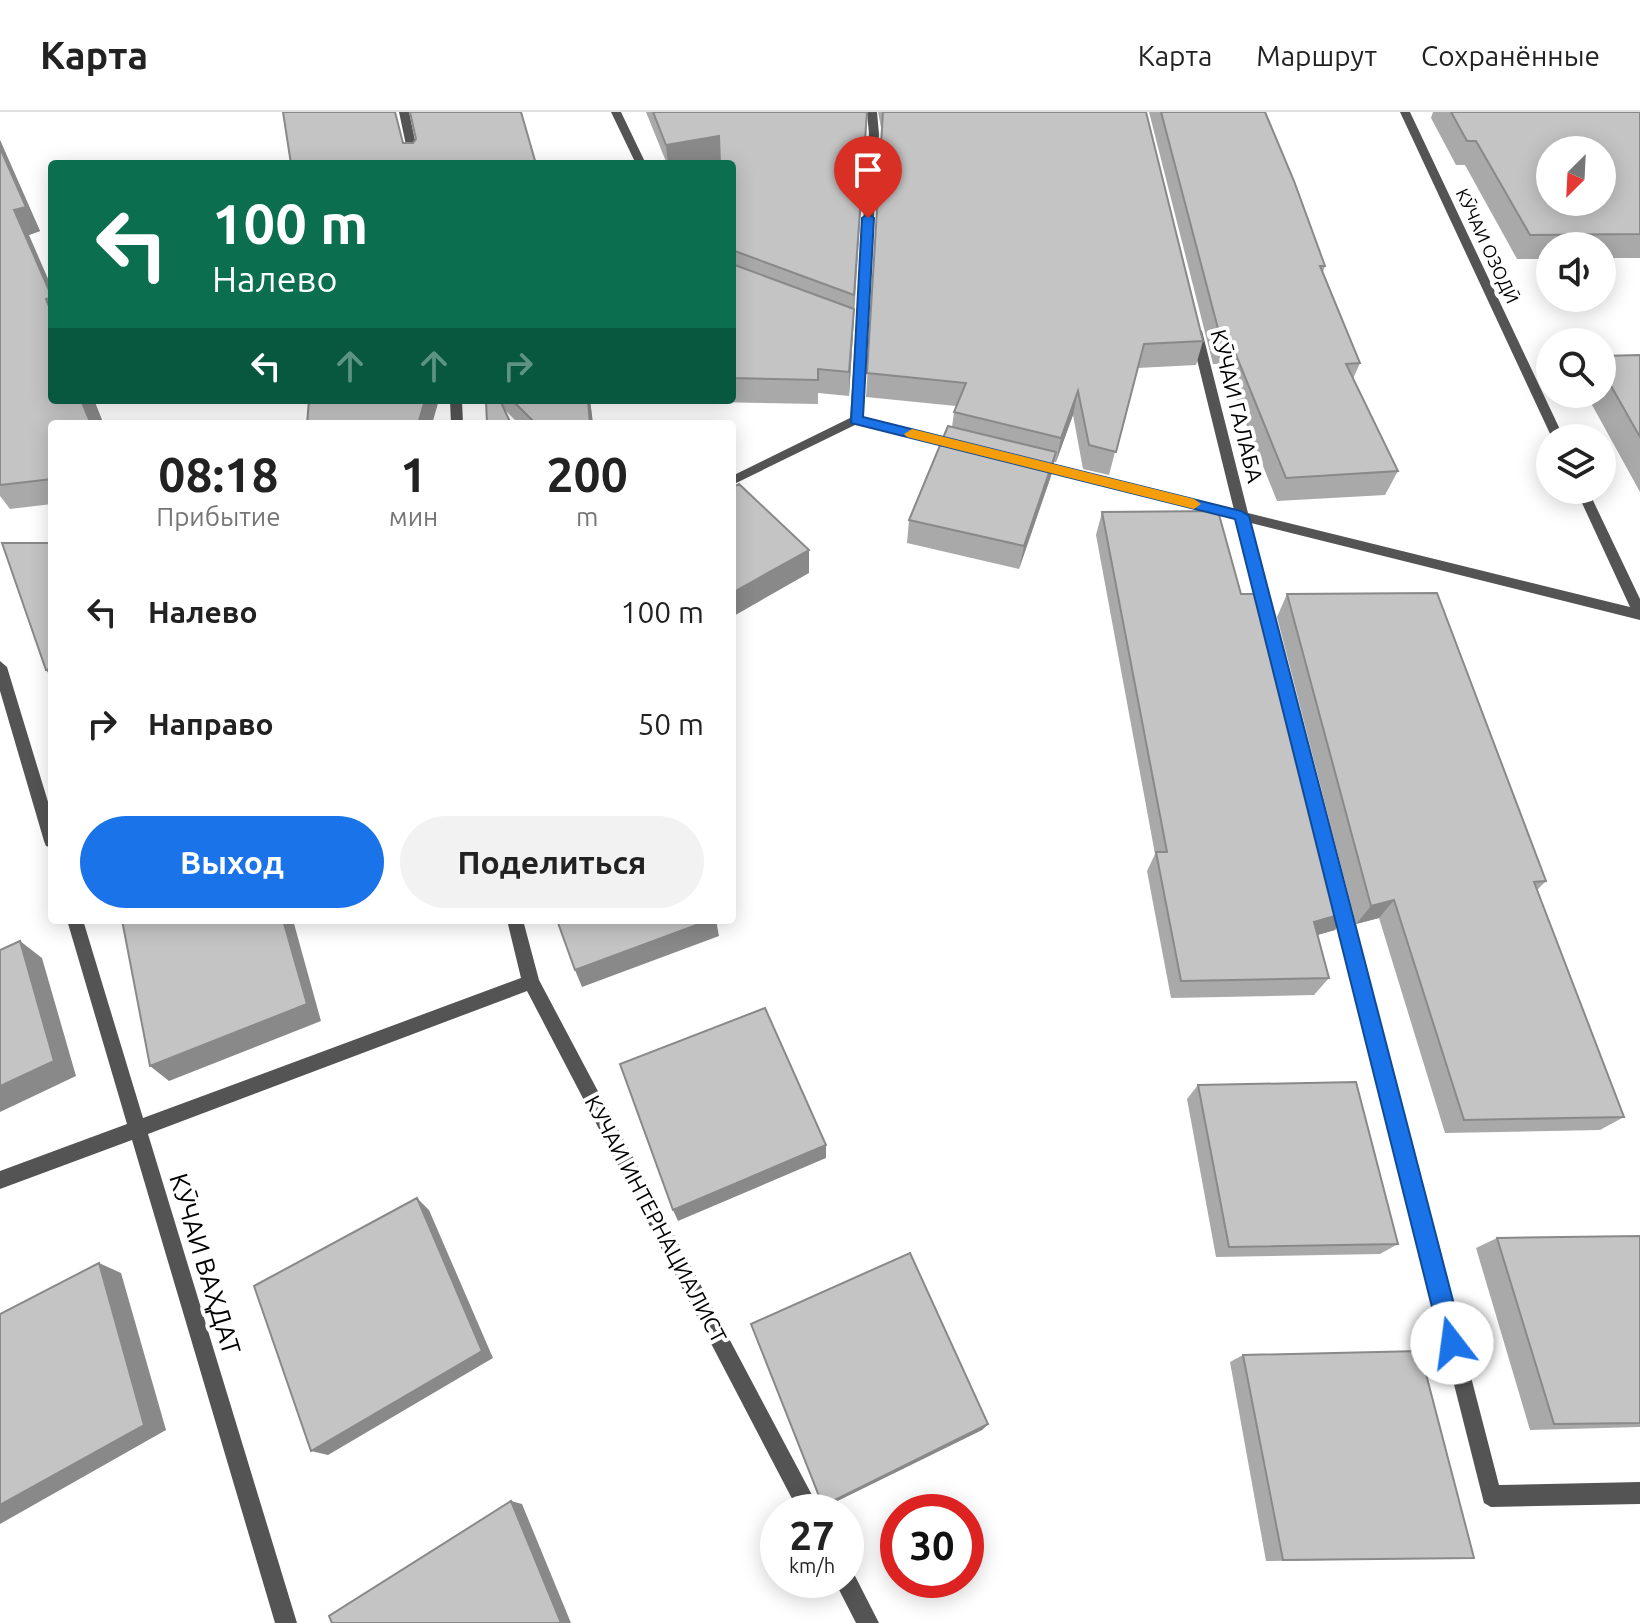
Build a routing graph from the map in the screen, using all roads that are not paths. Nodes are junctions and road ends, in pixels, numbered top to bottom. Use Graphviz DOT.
graph roads {
  1 [pos="404,112"];
  2 [pos="616,112"];
  3 [pos="872,112"];
  4 [pos="1405,112"];
  5 [pos="414,160"];
  6 [pos="639,160"];
  7 [pos="1192,314"];
  8 [pos="847,324"];
  9 [pos="861,329"];
  10 [pos="856,420"];
  11 [pos="1551,424"];
  12 [pos="979,451"];
  13 [pos="1025,462"];
  14 [pos="736,479"];
  15 [pos="1589,504"];
  16 [pos="1241,516"];
  17 [pos="1640,614"];
  18 [pos="1272,638"];
  19 [pos="0,667"];
  20 [pos="48,828"];
  21 [pos="1335,883"];
  22 [pos="76,924"];
  23 [pos="516,924"];
  24 [pos="531,982"];
  25 [pos="138,1131"];
  26 [pos="0,1180"];
  27 [pos="1640,1493"];
  28 [pos="801,1494"];
  29 [pos="855,1598"];
  30 [pos="286,1623"];
  31 [pos="868,1623"];
  1 -- 5 [label="street"];
  2 -- 6 [label="street"];
  3 -- 9 [label="street"];
  4 -- 11 [label="street, КӮЧАИ ОЗОДӢ"];
  7 -- 16 [label="street, КӮЧАИ ГАЛАБА"];
  8 -- 9 [label="street"];
  9 -- 10 [label="street"];
  10 -- 12 [label="street"];
  10 -- 14 [label="street"];
  13 -- 16 [label="street"];
  15 -- 17 [label="street"];
  16 -- 17 [label="street"];
  16 -- 18 [label="street, КӮЧАИ ГАЛАБА"];
  19 -- 20 [label="street"];
  21 -- 27 [label="street"];
  22 -- 25 [label="street, КӮЧАИ ВАҲДАТ"];
  23 -- 24 [label="street, КУЧАИ ИНТЕРНАЦИАЛИСТ"];
  24 -- 25 [label="street"];
  24 -- 28 [label="street, КУЧАИ ИНТЕРНАЦИАЛИСТ"];
  25 -- 26 [label="street"];
  25 -- 30 [label="street, КӮЧАИ ВАҲДАТ"];
  29 -- 31 [label="street"];
}
